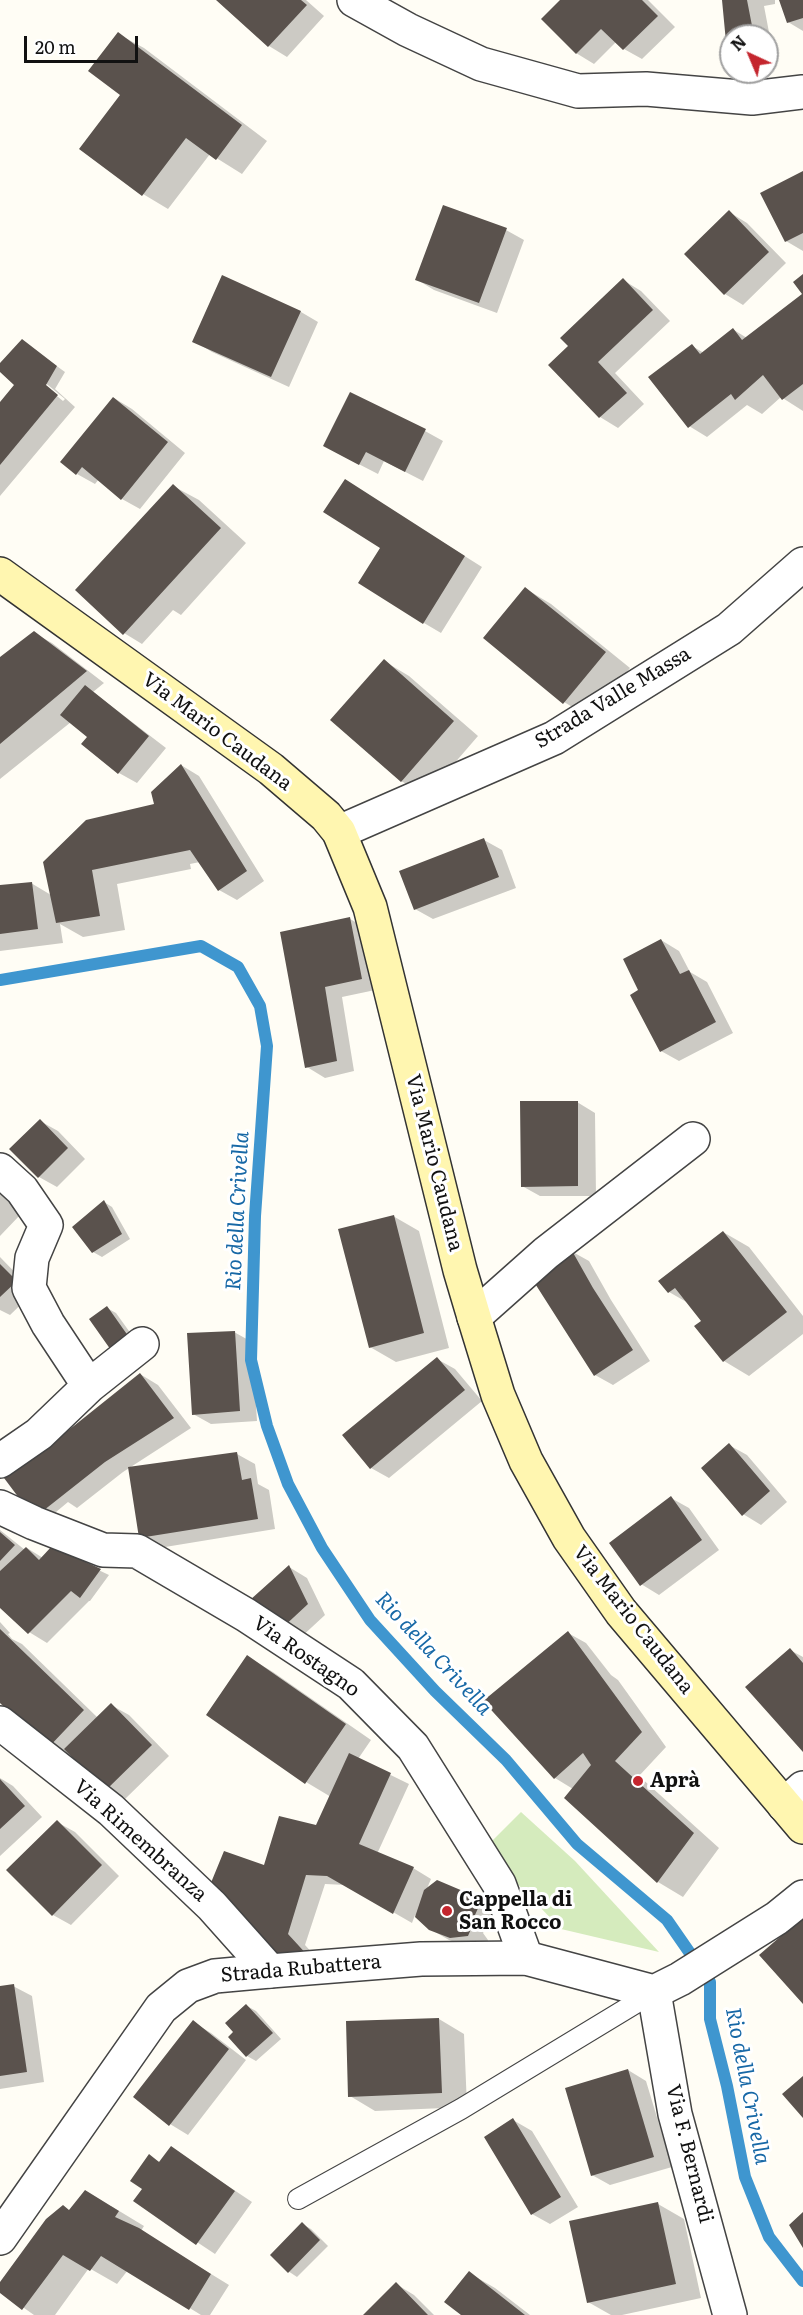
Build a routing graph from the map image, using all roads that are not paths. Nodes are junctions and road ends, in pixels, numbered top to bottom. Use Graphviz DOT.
graph roads {
  1 [pos="354,0"];
  2 [pos="803,92"];
  3 [pos="803,564"];
  4 [pos="0,574"];
  5 [pos="339,832"];
  6 [pos="693,1139"];
  7 [pos="0,1170"];
  8 [pos="474,1317"];
  9 [pos="142,1344"];
  10 [pos="89,1386"];
  11 [pos="0,1461"];
  12 [pos="0,1507"];
  13 [pos="0,1723"];
  14 [pos="797,1806"];
  15 [pos="803,1897"];
  16 [pos="526,1958"];
  17 [pos="270,1971"];
  18 [pos="667,1985"];
  19 [pos="298,2199"];
  20 [pos="0,2238"];
  21 [pos="730,2315"];
  1 -- 2 [label="street"];
  3 -- 5 [label="street, Strada Valle Massa"];
  4 -- 5 [label="main road, Via Mario Caudana"];
  5 -- 8 [label="main road, Via Mario Caudana"];
  6 -- 8 [label="street"];
  7 -- 10 [label="street"];
  8 -- 14 [label="main road, Via Mario Caudana"];
  9 -- 10 [label="street"];
  10 -- 11 [label="street"];
  12 -- 16 [label="street, Via Rostagno"];
  13 -- 17 [label="street, Via Rimembranza"];
  15 -- 18 [label="street"];
  16 -- 17 [label="street, Strada Rubattera"];
  16 -- 18 [label="street, Strada Rubattera"];
  17 -- 20 [label="street, Strada Rubattera"];
  18 -- 19 [label="lane"];
  18 -- 21 [label="street, Via F. Bernardi"];
}
